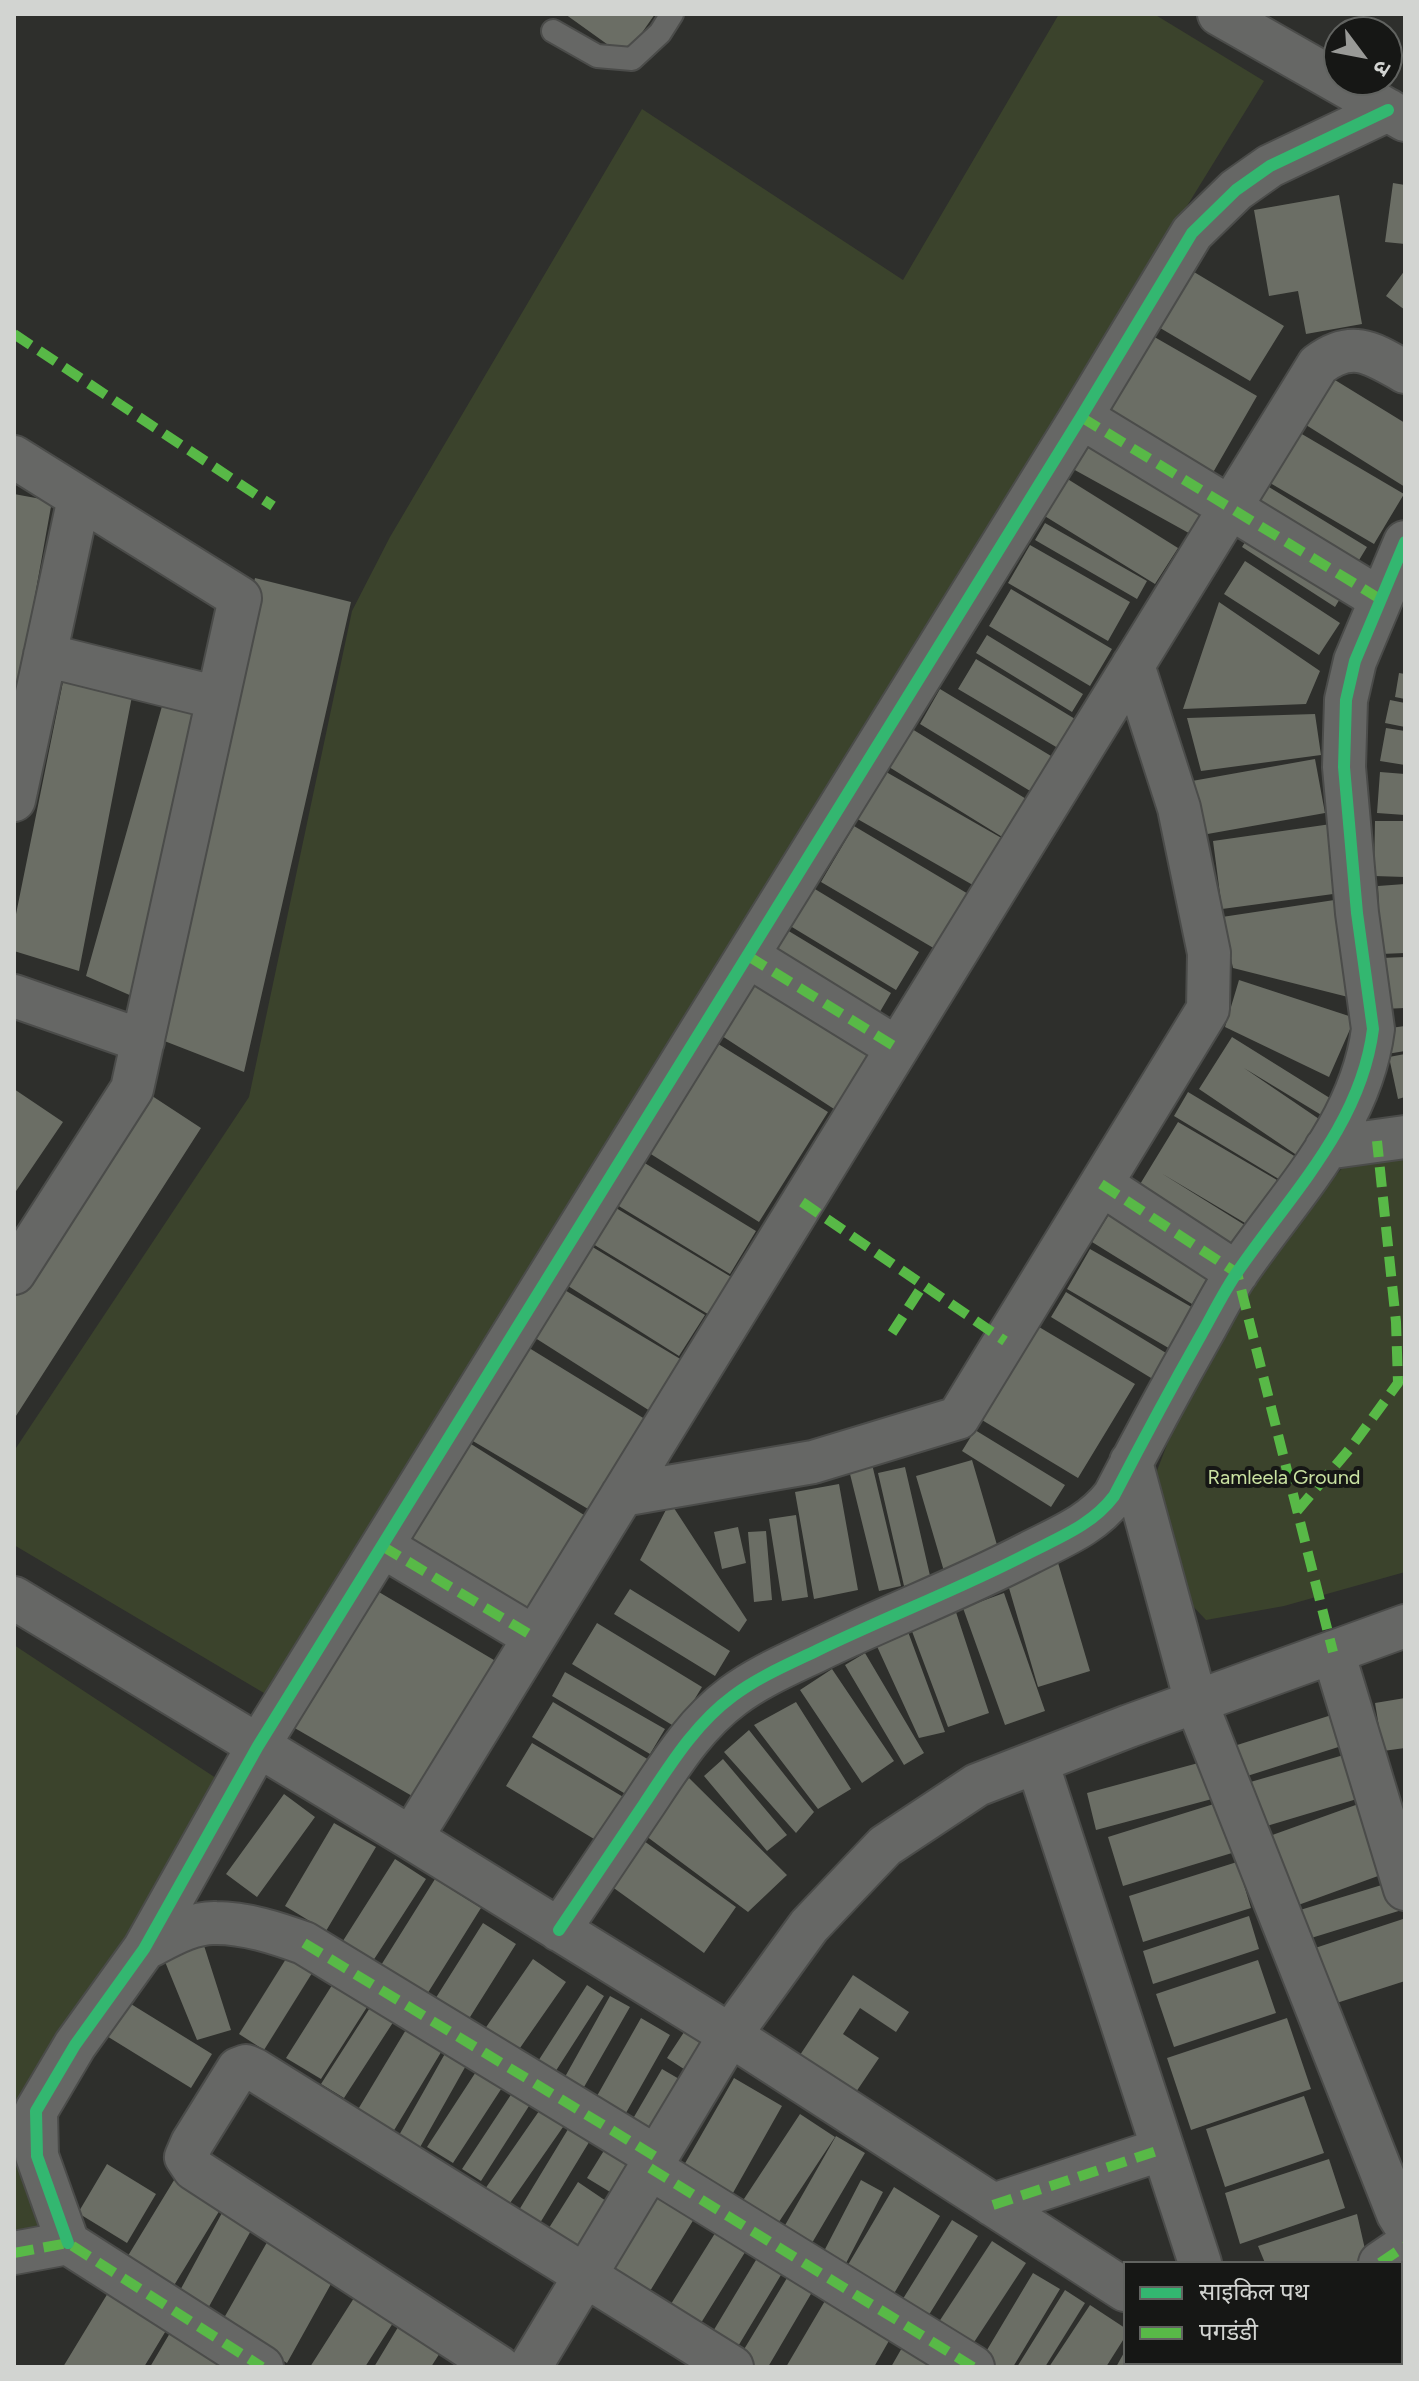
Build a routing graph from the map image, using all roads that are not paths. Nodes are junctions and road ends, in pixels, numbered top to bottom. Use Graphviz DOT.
graph roads {
  1 [pos="672,14"];
  2 [pos="1219,14"];
  3 [pos="553,31"];
  4 [pos="1396,115"];
  5 [pos="1405,372"];
  6 [pos="1081,417"];
  7 [pos="14,457"];
  8 [pos="79,498"];
  9 [pos="1230,507"];
  10 [pos="1405,542"];
  11 [pos="1380,599"];
  12 [pos="45,655"];
  13 [pos="1133,665"];
  14 [pos="218,698"];
  15 [pos="14,800"];
  16 [pos="748,956"];
  17 [pos="14,996"];
  18 [pos="143,1041"];
  19 [pos="897,1048"];
  20 [pos="1405,1137"];
  21 [pos="1326,1148"];
  22 [pos="1101,1184"];
  23 [pos="14,1273"];
  24 [pos="1237,1273"];
  25 [pos="1131,1462"];
  26 [pos="622,1495"];
  27 [pos="382,1546"];
  28 [pos="14,1598"];
  29 [pos="1405,1626"];
  30 [pos="534,1637"];
  31 [pos="1333,1652"];
  32 [pos="1196,1702"];
  33 [pos="258,1746"];
  34 [pos="1037,1762"];
  35 [pos="411,1838"];
  36 [pos="1405,1889"];
  37 [pos="559,1930"];
  38 [pos="144,1949"];
  39 [pos="730,2035"];
  40 [pos="1163,2149"];
  41 [pos="653,2163"];
  42 [pos="993,2205"];
  43 [pos="1405,2225"];
  44 [pos="68,2243"];
  45 [pos="1405,2246"];
  46 [pos="14,2253"];
  47 [pos="1199,2261"];
  48 [pos="1383,2261"];
  49 [pos="585,2276"];
  50 [pos="1123,2289"];
  51 [pos="262,2367"];
  52 [pos="499,2367"];
  53 [pos="530,2367"];
  54 [pos="732,2367"];
  55 [pos="973,2367"];
  1 -- 3 [label="lane"];
  2 -- 4 [label="street"];
  4 -- 6 [label="street"];
  5 -- 9 [label="street"];
  6 -- 9 [label="street"];
  6 -- 16 [label="street"];
  7 -- 8 [label="street"];
  8 -- 12 [label="street"];
  8 -- 14 [label="street"];
  9 -- 11 [label="street"];
  9 -- 13 [label="street"];
  10 -- 11 [label="street"];
  11 -- 21 [label="street"];
  12 -- 14 [label="street"];
  12 -- 15 [label="street"];
  13 -- 19 [label="street"];
  13 -- 22 [label="street"];
  14 -- 18 [label="street"];
  16 -- 19 [label="street"];
  16 -- 27 [label="street"];
  17 -- 18 [label="street"];
  18 -- 23 [label="street"];
  19 -- 26 [label="street"];
  20 -- 21 [label="street"];
  21 -- 24 [label="street"];
  22 -- 24 [label="street"];
  22 -- 26 [label="street"];
  24 -- 25 [label="street"];
  25 -- 32 [label="street"];
  25 -- 37 [label="street"];
  26 -- 30 [label="street"];
  27 -- 30 [label="street"];
  27 -- 33 [label="street"];
  28 -- 33 [label="street"];
  29 -- 31 [label="street"];
  30 -- 35 [label="street"];
  31 -- 32 [label="street"];
  31 -- 36 [label="street"];
  32 -- 34 [label="street"];
  32 -- 43 [label="street"];
  33 -- 35 [label="street"];
  33 -- 38 [label="street"];
  34 -- 39 [label="street"];
  34 -- 40 [label="street"];
  35 -- 37 [label="street"];
  37 -- 39 [label="street"];
  38 -- 41 [label="street"];
  38 -- 44 [label="street"];
  39 -- 41 [label="street"];
  39 -- 42 [label="street"];
  40 -- 42 [label="street"];
  40 -- 47 [label="street"];
  41 -- 49 [label="street"];
  41 -- 55 [label="street"];
  42 -- 50 [label="street"];
  44 -- 46 [label="street"];
  44 -- 51 [label="street"];
  45 -- 48 [label="street"];
  49 -- 52 [label="street"];
  49 -- 53 [label="street"];
  49 -- 54 [label="street"];
}
